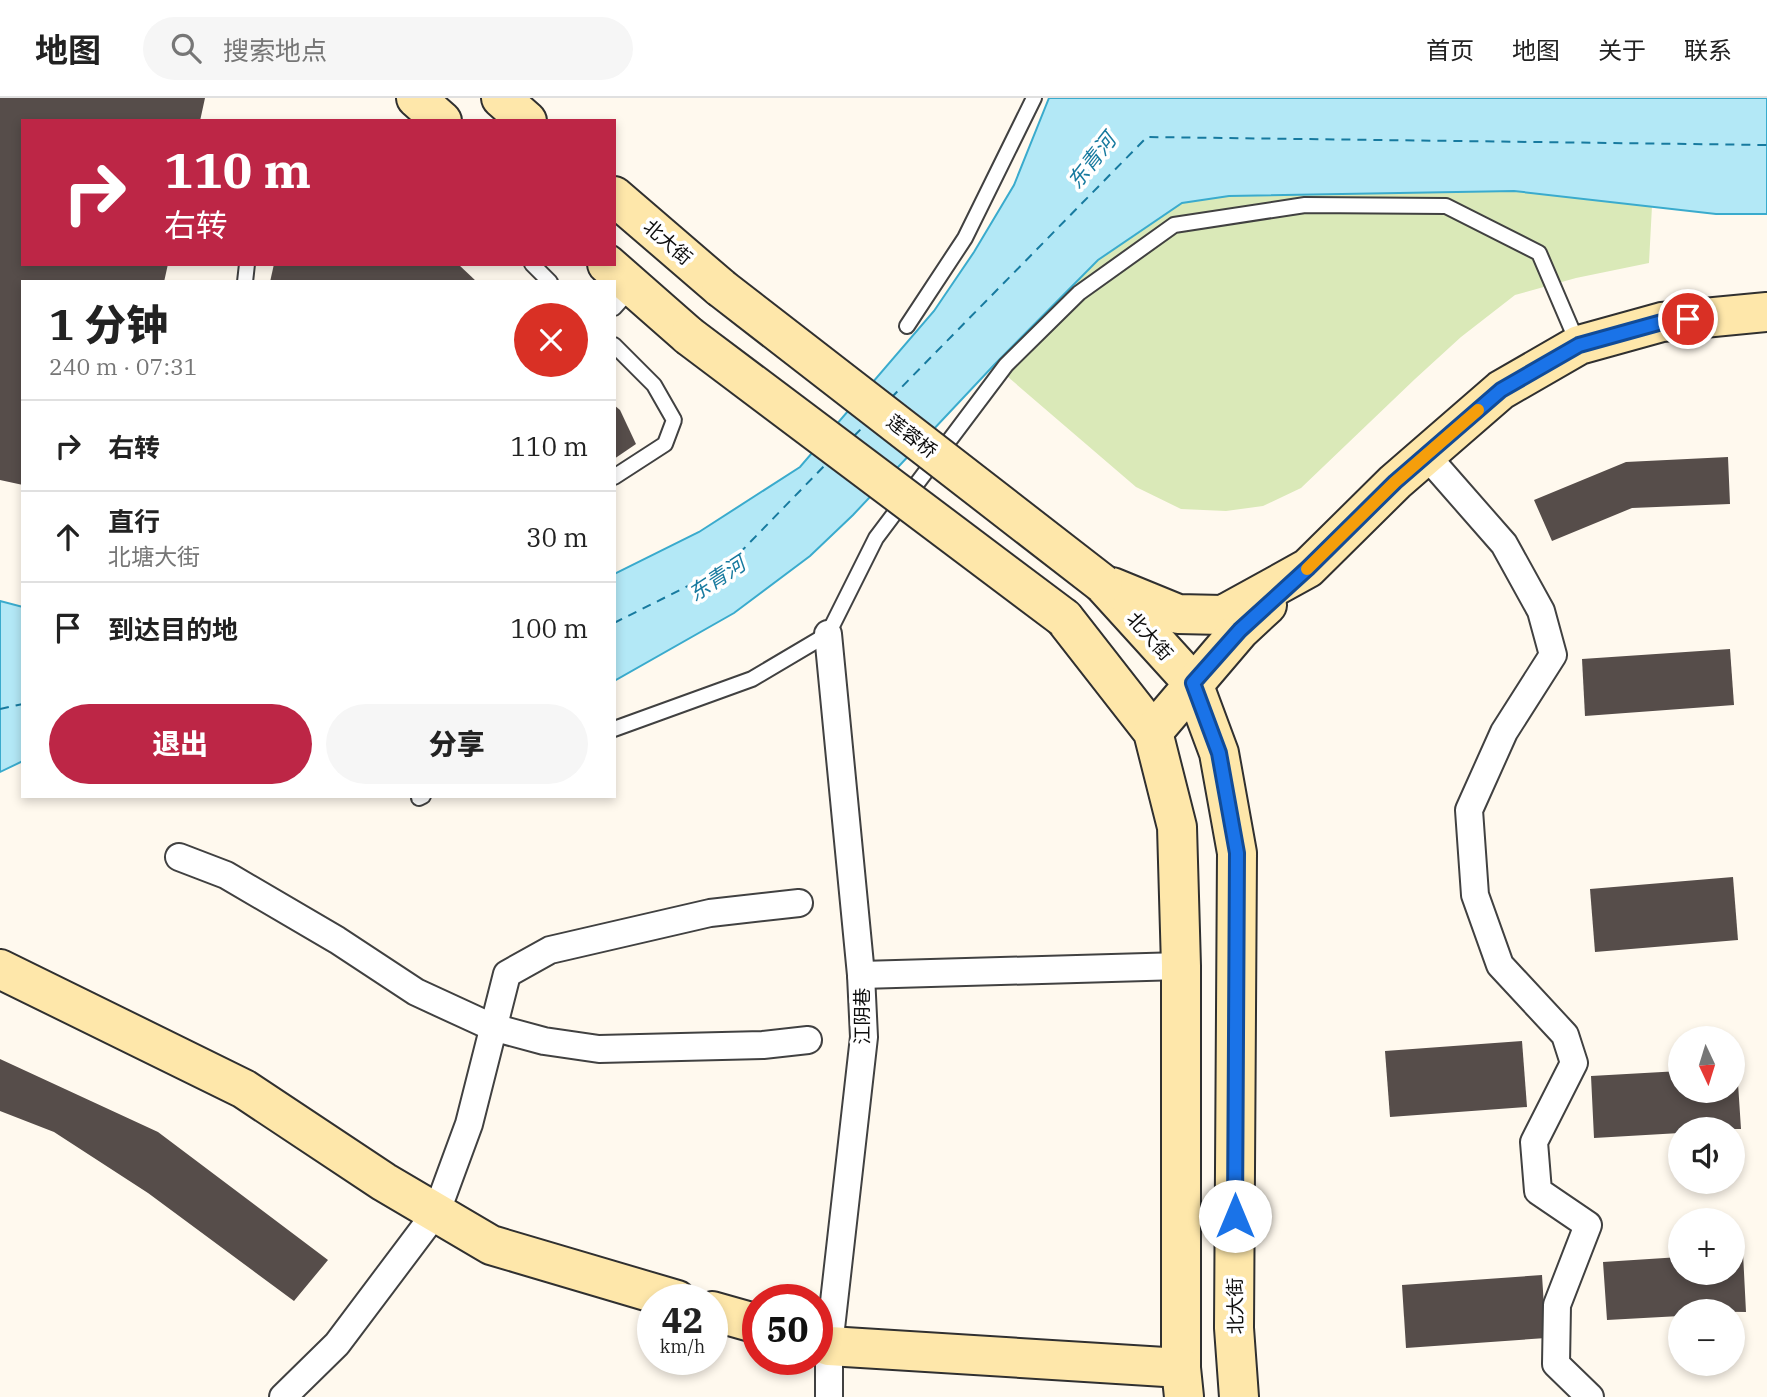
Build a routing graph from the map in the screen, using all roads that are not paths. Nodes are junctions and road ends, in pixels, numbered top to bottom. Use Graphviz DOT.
graph roads {
  1 [pos="416,98"];
  2 [pos="501,98"];
  3 [pos="1034,98"];
  4 [pos="440,119"];
  5 [pos="525,119"];
  6 [pos="616,198"];
  7 [pos="534,266"];
  8 [pos="548,280"];
  9 [pos="618,286"];
  10 [pos="721,288"];
  11 [pos="1767,312"];
  12 [pos="907,326"];
  13 [pos="1579,345"];
  14 [pos="616,347"];
  15 [pos="1426,455"];
  16 [pos="616,476"];
  17 [pos="1308,568"];
  18 [pos="1103,584"];
  19 [pos="828,634"];
  20 [pos="1193,683"];
  21 [pos="616,728"];
  22 [pos="1153,732"];
  23 [pos="179,857"];
  24 [pos="799,902"];
  25 [pos="1181,967"];
  26 [pos="0,968"];
  27 [pos="861,975"];
  28 [pos="492,1027"];
  29 [pos="808,1040"];
  30 [pos="437,1211"];
  31 [pos="831,1284"];
  32 [pos="637,1288"];
  33 [pos="833,1345"];
  34 [pos="827,1375"];
  35 [pos="1182,1382"];
  36 [pos="283,1397"];
  37 [pos="829,1397"];
  38 [pos="1239,1397"];
  39 [pos="1590,1397"];
  1 -- 4 [label="main road"];
  2 -- 5 [label="main road"];
  3 -- 12 [label="lane"];
  6 -- 10 [label="main road, 北大街"];
  7 -- 8 [label="lane"];
  9 -- 22 [label="main road, bridge"];
  10 -- 18 [label="main road, 莲蓉桥, bridge"];
  11 -- 13 [label="main road"];
  13 -- 15 [label="main road"];
  13 -- 19 [label="lane"];
  14 -- 16 [label="lane"];
  15 -- 17 [label="main road"];
  15 -- 39 [label="street"];
  17 -- 18 [label="main road"];
  17 -- 20 [label="main road"];
  18 -- 20 [label="main road, 北大街"];
  19 -- 21 [label="lane"];
  19 -- 27 [label="street, 江阴巷"];
  20 -- 22 [label="main road"];
  20 -- 38 [label="main road, 北大街"];
  22 -- 25 [label="main road"];
  23 -- 28 [label="street"];
  24 -- 28 [label="street"];
  25 -- 27 [label="street"];
  25 -- 35 [label="main road"];
  26 -- 30 [label="main road"];
  27 -- 31 [label="street, 江阴巷"];
  28 -- 29 [label="street"];
  28 -- 30 [label="street"];
  30 -- 32 [label="main road"];
  30 -- 36 [label="street"];
  33 -- 35 [label="main road"];
  34 -- 37 [label="street, 江阴巷"];
}
